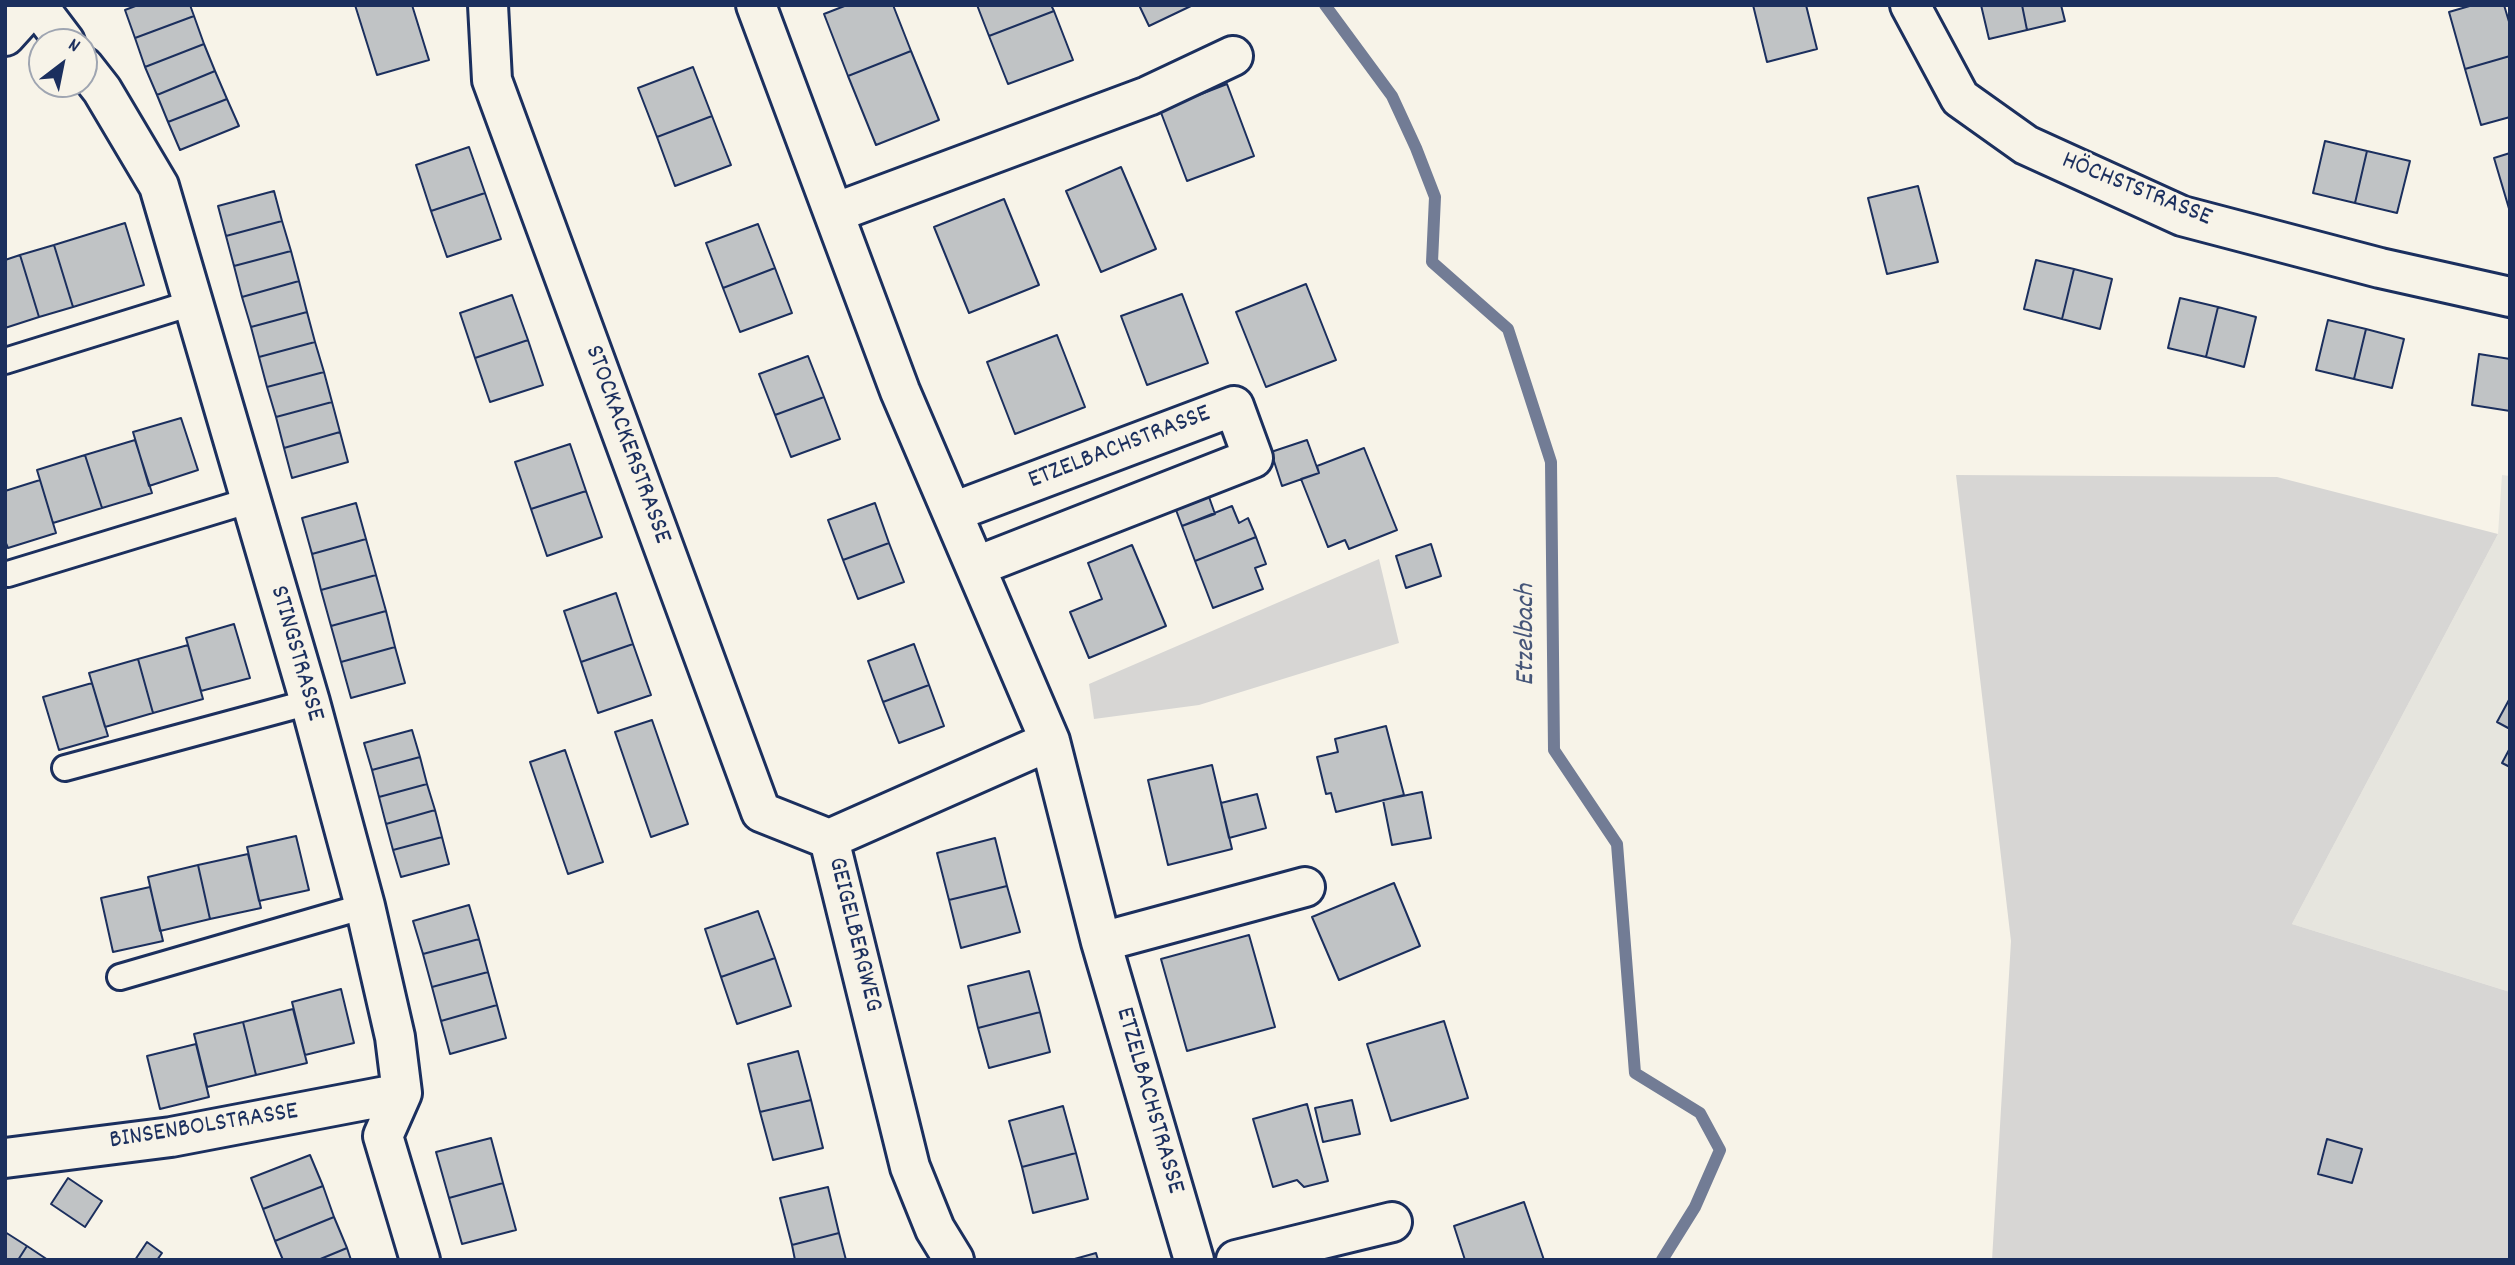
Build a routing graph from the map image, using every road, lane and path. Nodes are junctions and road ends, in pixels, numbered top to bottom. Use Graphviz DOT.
graph roads {
  1 [pos="35,5"];
  2 [pos="488,5"];
  3 [pos="757,5"];
  4 [pos="1910,5"];
  5 [pos="54,28"];
  6 [pos="5,36"];
  7 [pos="1233,56"];
  8 [pos="98,85"];
  9 [pos="834,213"];
  10 [pos="2510,297"];
  11 [pos="192,303"];
  12 [pos="5,361"];
  13 [pos="251,500"];
  14 [pos="953,512"];
  15 [pos="977,566"];
  16 [pos="8,574"];
  17 [pos="310,702"];
  18 [pos="1050,741"];
  19 [pos="65,768"];
  20 [pos="829,839"];
  21 [pos="1305,887"];
  22 [pos="365,906"];
  23 [pos="1101,942"];
  24 [pos="120,977"];
  25 [pos="401,1093"];
  26 [pos="5,1158"];
  27 [pos="1392,1222"];
  28 [pos="420,1260"];
  29 [pos="954,1260"];
  30 [pos="1194,1260"];
  31 [pos="1236,1260"];
  1 -- 5 [label="street"];
  1 -- 6 [label="street"];
  2 -- 20 [label="street, STOCKACKERSTRASSE"];
  3 -- 9 [label="street, ETZELBACHSTRASSE"];
  4 -- 10 [label="street, HÖCHSTSTRASSE"];
  7 -- 9 [label="street"];
  8 -- 11 [label="street, STINGSTRASSE"];
  9 -- 14 [label="street, ETZELBACHSTRASSE"];
  11 -- 12 [label="lane"];
  11 -- 13 [label="street, STINGSTRASSE"];
  13 -- 16 [label="lane"];
  13 -- 17 [label="street, STINGSTRASSE"];
  14 -- 15 [label="street, ETZELBACHSTRASSE"];
  14 -- 15 [label="street, ETZELBACHSTRASSE"];
  15 -- 18 [label="street, ETZELBACHSTRASSE"];
  17 -- 19 [label="lane"];
  17 -- 22 [label="street, STINGSTRASSE"];
  18 -- 20 [label="street, GEIGELBERGWEG"];
  18 -- 23 [label="street, ETZELBACHSTRASSE"];
  20 -- 29 [label="street, GEIGELBERGWEG"];
  21 -- 23 [label="street"];
  22 -- 24 [label="lane"];
  22 -- 25 [label="street, STINGSTRASSE"];
  23 -- 30 [label="street, ETZELBACHSTRASSE"];
  25 -- 26 [label="street, BINSENBOLSTRASSE"];
  25 -- 28 [label="street, STINGSTRASSE"];
  27 -- 31 [label="street"];
}
